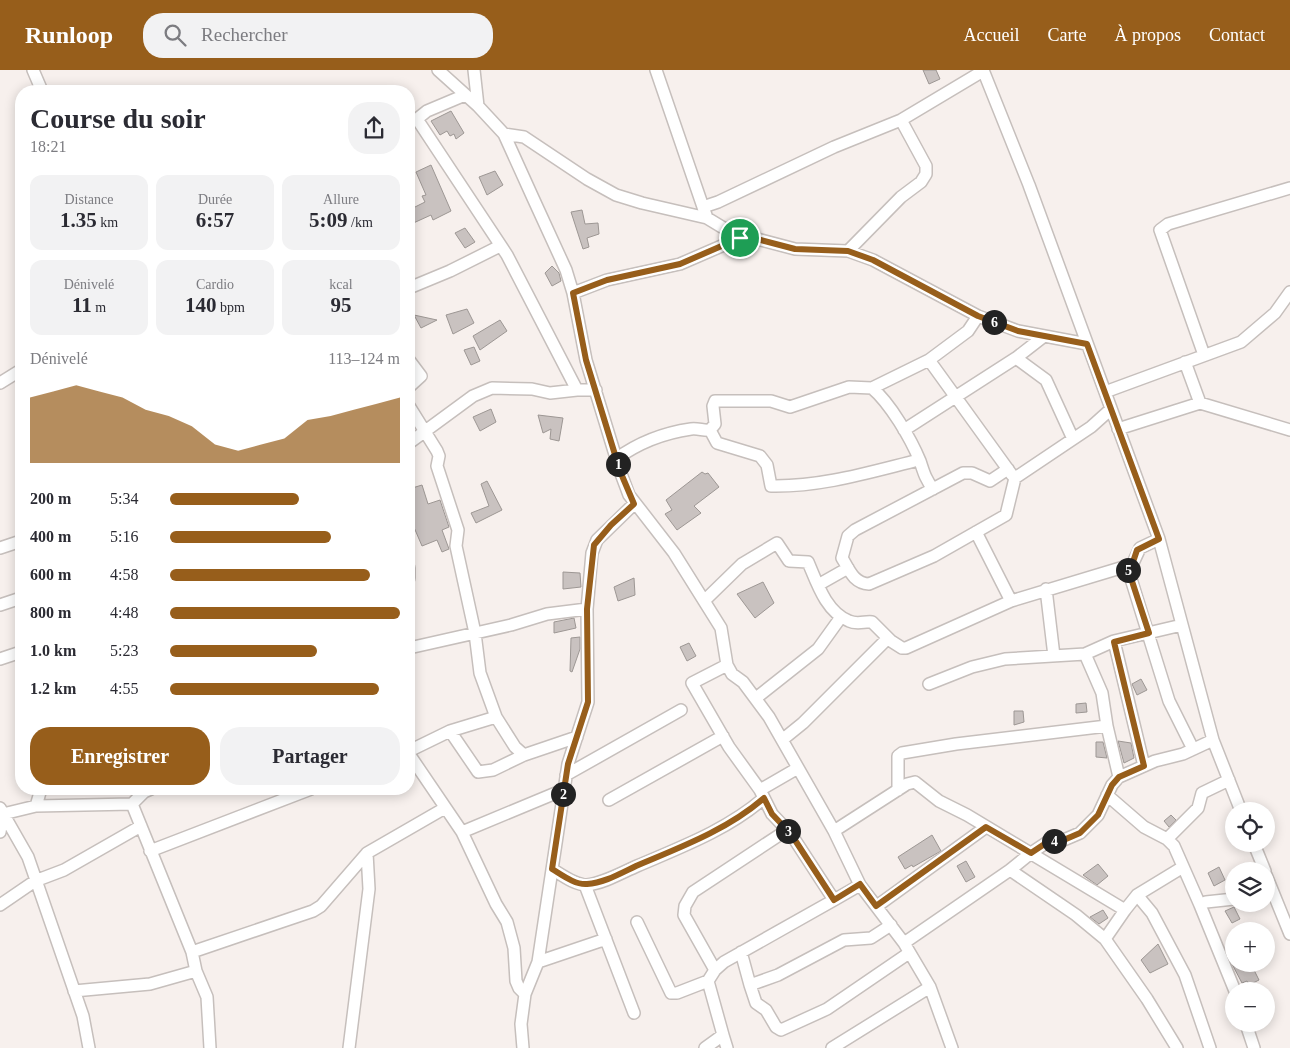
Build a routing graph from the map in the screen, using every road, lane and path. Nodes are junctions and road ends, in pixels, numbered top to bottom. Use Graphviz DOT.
graph roads {
  1 [pos="33,70"];
  2 [pos="438,70"];
  3 [pos="474,70"];
  4 [pos="656,70"];
  5 [pos="983,70"];
  6 [pos="39,85"];
  7 [pos="465,95"];
  8 [pos="478,106"];
  9 [pos="415,120"];
  10 [pos="901,120"];
  11 [pos="415,125"];
  12 [pos="504,134"];
  13 [pos="1290,188"];
  14 [pos="705,212"];
  15 [pos="740,238"];
  16 [pos="500,246"];
  17 [pos="848,251"];
  18 [pos="415,286"];
  19 [pos="1290,292"];
  20 [pos="573,293"];
  21 [pos="978,316"];
  22 [pos="1042,337"];
  23 [pos="1087,344"];
  24 [pos="1204,355"];
  25 [pos="1016,358"];
  26 [pos="929,360"];
  27 [pos="1185,362"];
  28 [pos="415,369"];
  29 [pos="15,373"];
  30 [pos="415,381"];
  31 [pos="0,382"];
  32 [pos="872,388"];
  33 [pos="577,390"];
  34 [pos="596,390"];
  35 [pos="1105,392"];
  36 [pos="955,396"];
  37 [pos="1200,403"];
  38 [pos="1111,409"];
  39 [pos="415,415"];
  40 [pos="1118,429"];
  41 [pos="710,430"];
  42 [pos="904,430"];
  43 [pos="1290,430"];
  44 [pos="426,431"];
  45 [pos="415,439"];
  46 [pos="1073,439"];
  47 [pos="616,459"];
  48 [pos="919,460"];
  49 [pos="1012,474"];
  50 [pos="933,489"];
  51 [pos="634,504"];
  52 [pos="976,532"];
  53 [pos="1159,539"];
  54 [pos="15,544"];
  55 [pos="0,548"];
  56 [pos="1127,566"];
  57 [pos="848,568"];
  58 [pos="818,585"];
  59 [pos="1046,589"];
  60 [pos="15,600"];
  61 [pos="1011,600"];
  62 [pos="704,601"];
  63 [pos="0,605"];
  64 [pos="587,609"];
  65 [pos="841,617"];
  66 [pos="1182,625"];
  67 [pos="475,633"];
  68 [pos="1149,633"];
  69 [pos="888,638"];
  70 [pos="1114,642"];
  71 [pos="415,647"];
  72 [pos="15,654"];
  73 [pos="1086,654"];
  74 [pos="1054,656"];
  75 [pos="0,659"];
  76 [pos="727,665"];
  77 [pos="929,684"];
  78 [pos="756,698"];
  79 [pos="681,710"];
  80 [pos="496,718"];
  81 [pos="1106,726"];
  82 [pos="450,731"];
  83 [pos="723,736"];
  84 [pos="577,737"];
  85 [pos="782,740"];
  86 [pos="1213,740"];
  87 [pos="415,749"];
  88 [pos="1193,749"];
  89 [pos="524,755"];
  90 [pos="415,761"];
  91 [pos="1144,766"];
  92 [pos="798,768"];
  93 [pos="566,775"];
  94 [pos="1119,777"];
  95 [pos="1229,780"];
  96 [pos="563,790"];
  97 [pos="898,790"];
  98 [pos="762,794"];
  99 [pos="39,795"];
  100 [pos="141,795"];
  101 [pos="295,795"];
  102 [pos="1107,795"];
  103 [pos="609,800"];
  104 [pos="1238,802"];
  105 [pos="132,804"];
  106 [pos="36,806"];
  107 [pos="445,808"];
  108 [pos="2,811"];
  109 [pos="141,826"];
  110 [pos="986,827"];
  111 [pos="786,830"];
  112 [pos="834,831"];
  113 [pos="0,832"];
  114 [pos="462,832"];
  115 [pos="1166,839"];
  116 [pos="150,851"];
  117 [pos="367,853"];
  118 [pos="1031,853"];
  119 [pos="1183,867"];
  120 [pos="552,869"];
  121 [pos="1010,870"];
  122 [pos="36,881"];
  123 [pos="860,884"];
  124 [pos="586,885"];
  125 [pos="1138,895"];
  126 [pos="1275,899"];
  127 [pos="834,900"];
  128 [pos="1225,900"];
  129 [pos="0,904"];
  130 [pos="1200,905"];
  131 [pos="876,906"];
  132 [pos="1125,910"];
  133 [pos="637,922"];
  134 [pos="891,926"];
  135 [pos="1290,934"];
  136 [pos="606,939"];
  137 [pos="1105,939"];
  138 [pos="906,948"];
  139 [pos="192,952"];
  140 [pos="741,952"];
  141 [pos="538,962"];
  142 [pos="715,970"];
  143 [pos="196,971"];
  144 [pos="708,981"];
  145 [pos="1231,982"];
  146 [pos="750,985"];
  147 [pos="930,987"];
  148 [pos="74,990"];
  149 [pos="525,994"];
  150 [pos="634,1013"];
  151 [pos="1249,1032"];
  152 [pos="723,1035"];
  153 [pos="89,1048"];
  154 [pos="210,1048"];
  155 [pos="349,1048"];
  156 [pos="523,1048"];
  157 [pos="705,1048"];
  158 [pos="727,1048"];
  159 [pos="832,1048"];
  160 [pos="952,1048"];
  161 [pos="1177,1048"];
  162 [pos="1210,1048"];
  163 [pos="1254,1048"];
  1 -- 6 [label="street"];
  2 -- 7 [label="street"];
  3 -- 8 [label="street"];
  4 -- 14 [label="street"];
  5 -- 10 [label="street"];
  5 -- 23 [label="street"];
  7 -- 8 [label="street"];
  7 -- 9 [label="street"];
  8 -- 12 [label="street"];
  10 -- 14 [label="street"];
  10 -- 17 [label="street"];
  11 -- 16 [label="street"];
  12 -- 14 [label="street"];
  12 -- 20 [label="street"];
  13 -- 24 [label="street"];
  14 -- 15 [label="street"];
  15 -- 17 [label="street"];
  15 -- 20 [label="street"];
  16 -- 18 [label="street"];
  16 -- 33 [label="street"];
  17 -- 21 [label="street"];
  19 -- 24 [label="street"];
  20 -- 34 [label="street"];
  21 -- 22 [label="street"];
  21 -- 26 [label="street"];
  22 -- 23 [label="street"];
  22 -- 25 [label="street"];
  23 -- 35 [label="street"];
  24 -- 27 [label="street"];
  25 -- 36 [label="street"];
  25 -- 46 [label="street"];
  26 -- 32 [label="street"];
  26 -- 36 [label="street"];
  27 -- 35 [label="street"];
  27 -- 37 [label="street"];
  28 -- 30 [label="street"];
  29 -- 31 [label="street"];
  32 -- 41 [label="street"];
  32 -- 42 [label="street"];
  33 -- 34 [label="street"];
  33 -- 44 [label="street"];
  34 -- 47 [label="street"];
  35 -- 38 [label="street"];
  36 -- 42 [label="street"];
  36 -- 49 [label="street"];
  37 -- 40 [label="street"];
  37 -- 43 [label="street"];
  38 -- 40 [label="street"];
  38 -- 46 [label="street"];
  39 -- 44 [label="street"];
  40 -- 53 [label="street"];
  41 -- 47 [label="street"];
  41 -- 48 [label="street"];
  42 -- 48 [label="street"];
  44 -- 45 [label="street"];
  44 -- 67 [label="street"];
  46 -- 49 [label="street"];
  47 -- 51 [label="street"];
  48 -- 50 [label="street"];
  49 -- 50 [label="street"];
  49 -- 52 [label="street"];
  50 -- 57 [label="street"];
  51 -- 62 [label="street"];
  51 -- 64 [label="street"];
  52 -- 57 [label="street"];
  52 -- 61 [label="street"];
  53 -- 56 [label="street"];
  53 -- 66 [label="street"];
  54 -- 55 [label="street"];
  56 -- 59 [label="street"];
  56 -- 68 [label="street"];
  57 -- 58 [label="street"];
  58 -- 62 [label="street"];
  58 -- 65 [label="street"];
  59 -- 61 [label="street"];
  59 -- 74 [label="street"];
  60 -- 63 [label="street"];
  61 -- 69 [label="street"];
  62 -- 76 [label="street"];
  64 -- 67 [label="street"];
  64 -- 84 [label="street"];
  65 -- 69 [label="street"];
  65 -- 78 [label="street"];
  66 -- 68 [label="street"];
  66 -- 86 [label="street"];
  67 -- 71 [label="street"];
  67 -- 80 [label="street"];
  68 -- 70 [label="street"];
  68 -- 88 [label="street"];
  69 -- 85 [label="street"];
  70 -- 73 [label="street"];
  70 -- 91 [label="street"];
  72 -- 75 [label="street"];
  73 -- 74 [label="street"];
  73 -- 81 [label="street"];
  74 -- 77 [label="street"];
  76 -- 78 [label="street"];
  76 -- 83 [label="street"];
  78 -- 85 [label="street"];
  79 -- 93 [label="street"];
  80 -- 82 [label="street"];
  80 -- 89 [label="street"];
  81 -- 94 [label="street"];
  81 -- 97 [label="street"];
  82 -- 87 [label="street"];
  82 -- 89 [label="street"];
  83 -- 98 [label="street"];
  83 -- 103 [label="street"];
  84 -- 89 [label="street"];
  84 -- 93 [label="street"];
  85 -- 92 [label="street"];
  86 -- 88 [label="street"];
  86 -- 95 [label="street"];
  88 -- 91 [label="street"];
  90 -- 107 [label="street"];
  91 -- 94 [label="street"];
  92 -- 98 [label="street"];
  92 -- 112 [label="street"];
  93 -- 96 [label="street"];
  94 -- 102 [label="street"];
  95 -- 104 [label="street"];
  95 -- 115 [label="street"];
  96 -- 114 [label="street"];
  96 -- 120 [label="street"];
  97 -- 110 [label="street"];
  97 -- 112 [label="street"];
  98 -- 111 [label="street"];
  98 -- 124 [label="street"];
  99 -- 106 [label="street"];
  100 -- 105 [label="street"];
  101 -- 116 [label="street"];
  102 -- 115 [label="street"];
  102 -- 118 [label="street"];
  105 -- 106 [label="street"];
  105 -- 109 [label="street"];
  106 -- 108 [label="street"];
  107 -- 114 [label="street"];
  107 -- 117 [label="street"];
  108 -- 113 [label="street"];
  108 -- 122 [label="street"];
  109 -- 116 [label="street"];
  109 -- 122 [label="street"];
  110 -- 118 [label="street"];
  110 -- 131 [label="street"];
  111 -- 127 [label="street"];
  111 -- 142 [label="street"];
  112 -- 123 [label="street"];
  114 -- 149 [label="street"];
  115 -- 119 [label="street"];
  116 -- 139 [label="street"];
  117 -- 139 [label="street"];
  117 -- 155 [label="street"];
  118 -- 121 [label="street"];
  118 -- 132 [label="street"];
  119 -- 125 [label="street"];
  119 -- 130 [label="street"];
  120 -- 124 [label="street"];
  120 -- 141 [label="street"];
  121 -- 137 [label="street"];
  121 -- 138 [label="street"];
  122 -- 129 [label="street"];
  122 -- 148 [label="street"];
  123 -- 127 [label="street"];
  123 -- 131 [label="street"];
  124 -- 136 [label="street"];
  125 -- 132 [label="street"];
  125 -- 162 [label="street"];
  126 -- 135 [label="street"];
  127 -- 140 [label="street"];
  128 -- 130 [label="street"];
  130 -- 145 [label="street"];
  131 -- 134 [label="street"];
  132 -- 137 [label="street"];
  133 -- 144 [label="street"];
  134 -- 138 [label="street"];
  134 -- 146 [label="street"];
  136 -- 141 [label="street"];
  136 -- 150 [label="street"];
  137 -- 161 [label="street"];
  138 -- 146 [label="street"];
  138 -- 147 [label="street"];
  139 -- 143 [label="street"];
  140 -- 142 [label="street"];
  140 -- 146 [label="street"];
  141 -- 149 [label="street"];
  142 -- 144 [label="street"];
  143 -- 148 [label="street"];
  143 -- 154 [label="street"];
  144 -- 152 [label="street"];
  147 -- 159 [label="street"];
  147 -- 160 [label="street"];
  148 -- 153 [label="street"];
  149 -- 156 [label="street"];
  151 -- 163 [label="street"];
  152 -- 157 [label="street"];
  152 -- 158 [label="street"];
}
